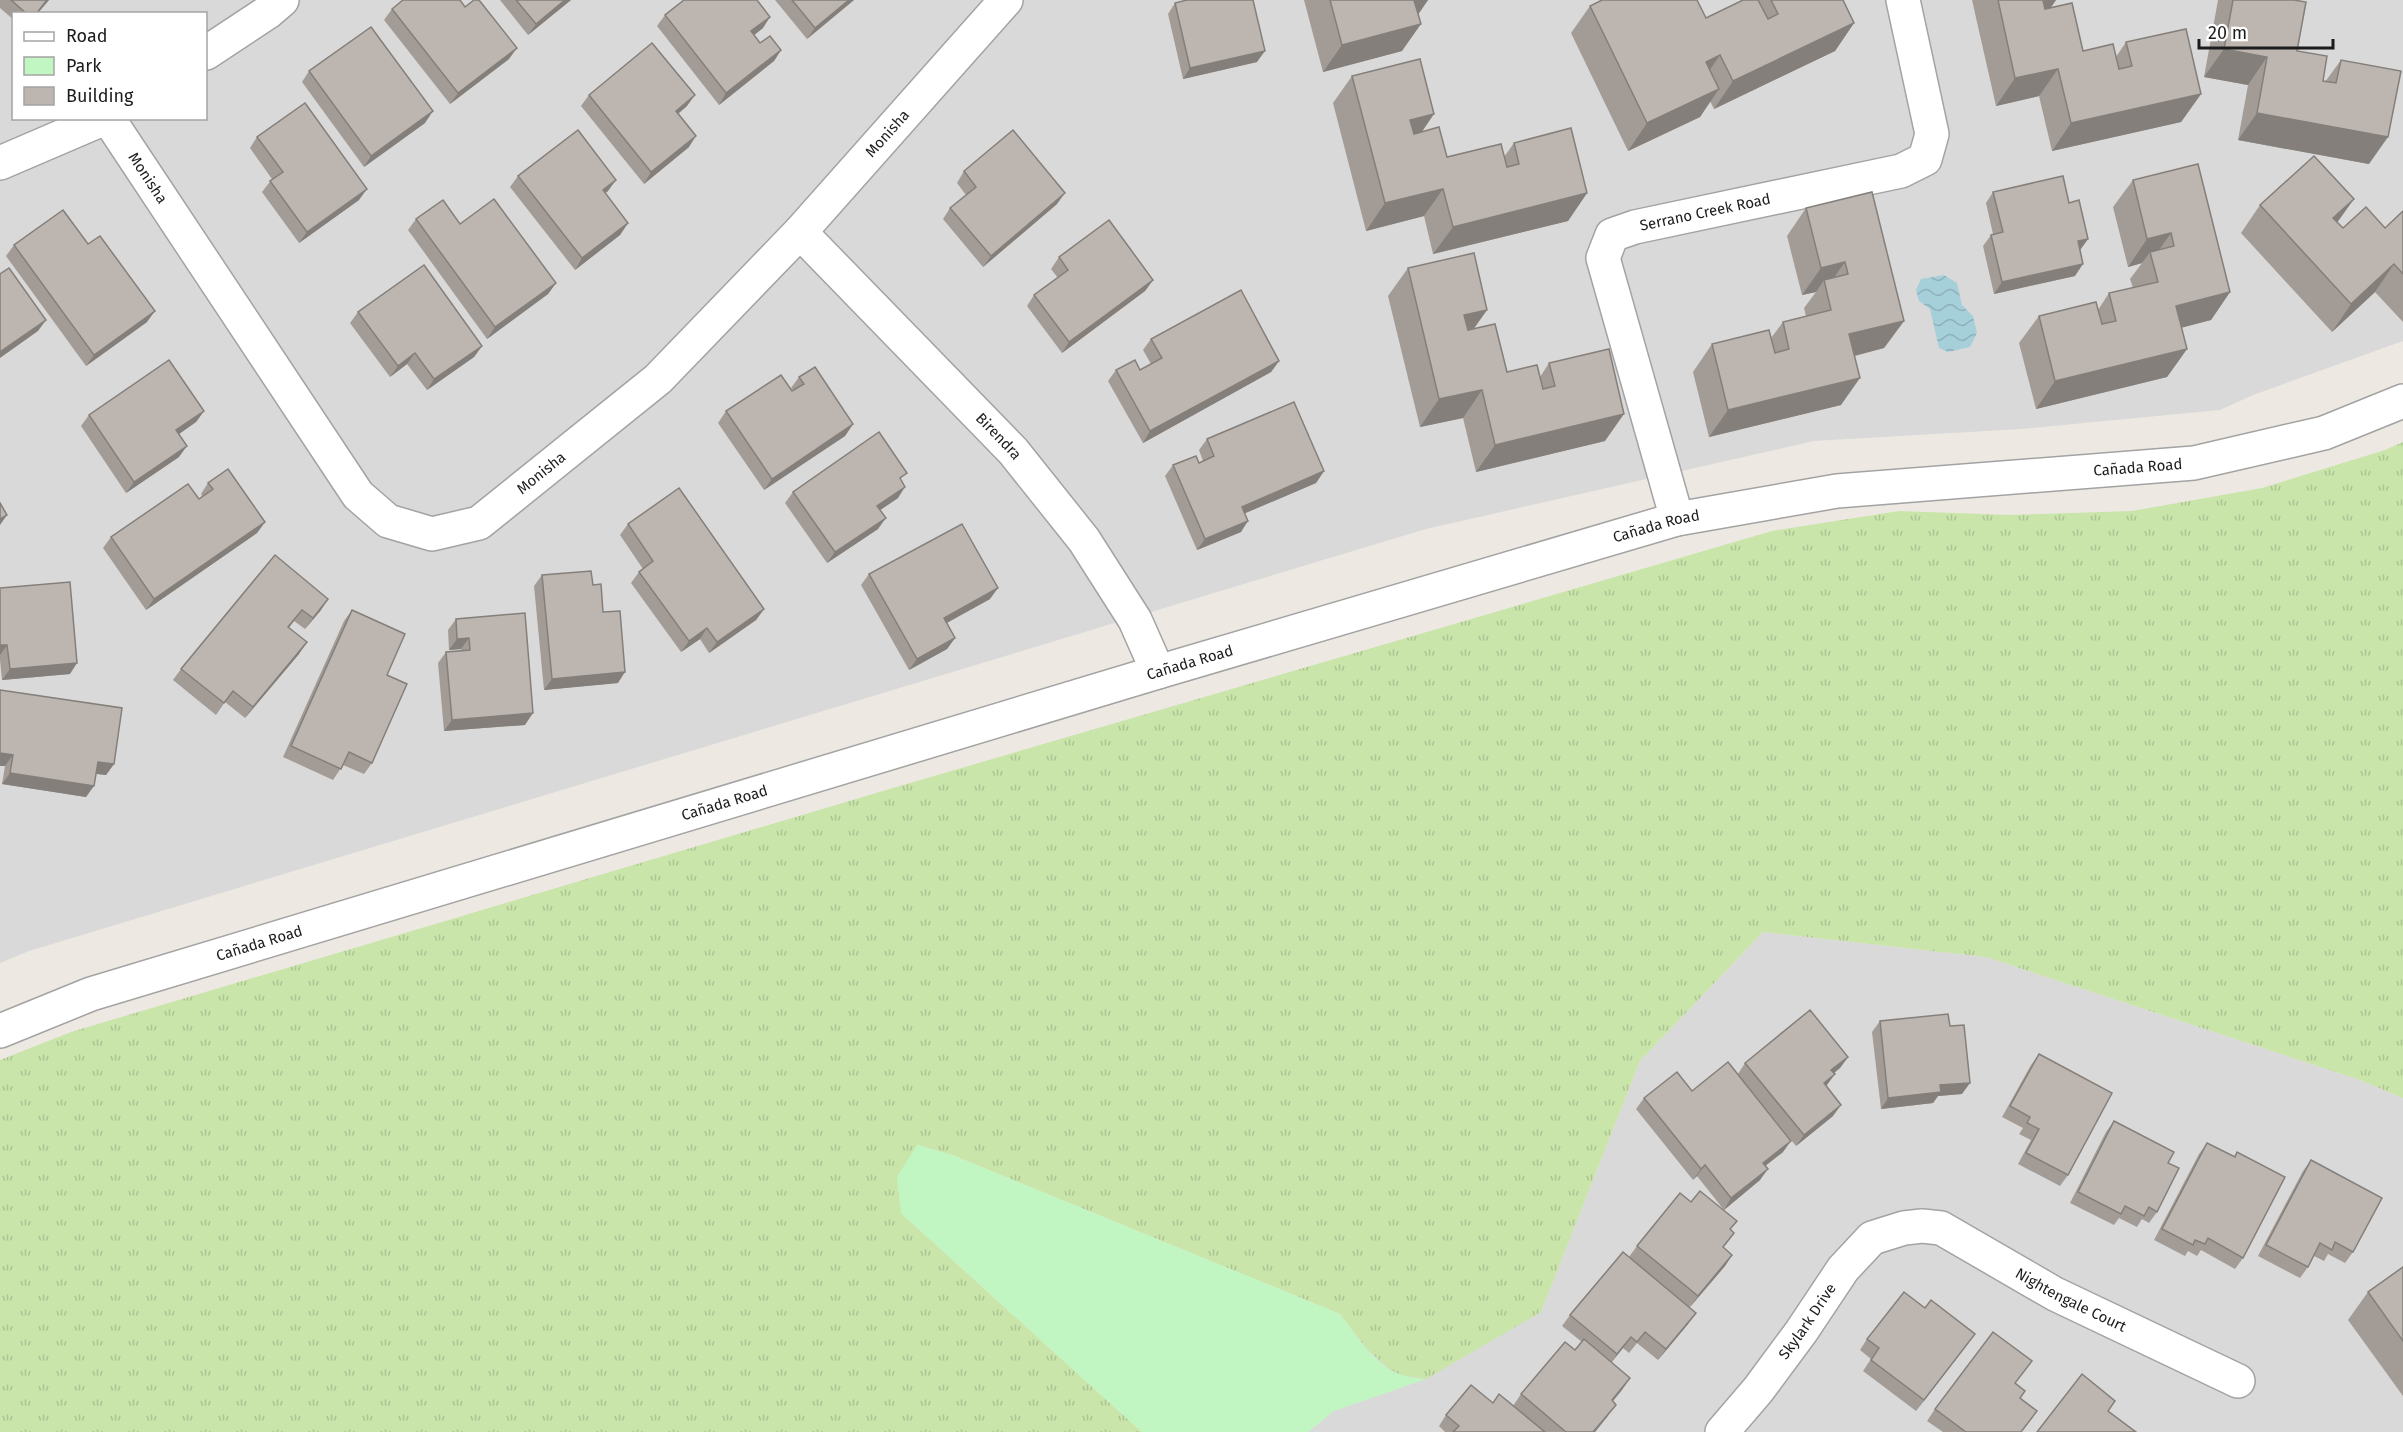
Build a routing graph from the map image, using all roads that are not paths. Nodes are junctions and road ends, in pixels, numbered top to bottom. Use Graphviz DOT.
graph roads {
  1 [pos="282,0"];
  2 [pos="1006,0"];
  3 [pos="1903,0"];
  4 [pos="207,52"];
  5 [pos="102,120"];
  6 [pos="108,120"];
  7 [pos="0,163"];
  8 [pos="800,232"];
  9 [pos="2403,401"];
  10 [pos="1677,519"];
  11 [pos="1158,672"];
  12 [pos="0,1031"];
  13 [pos="1904,1228"];
  14 [pos="2238,1381"];
  15 [pos="1722,1432"];
  1 -- 4 [label="street"];
  2 -- 8 [label="street, Monisha"];
  3 -- 10 [label="street, Serrano Creek Road"];
  5 -- 7 [label="street"];
  6 -- 8 [label="street, Monisha"];
  8 -- 11 [label="street, Birendra"];
  9 -- 10 [label="street, Cañada Road"];
  10 -- 11 [label="street, Cañada Road"];
  11 -- 12 [label="street, Cañada Road"];
  13 -- 14 [label="street, Nightengale Court"];
  13 -- 15 [label="street, Skylark Drive"];
}
